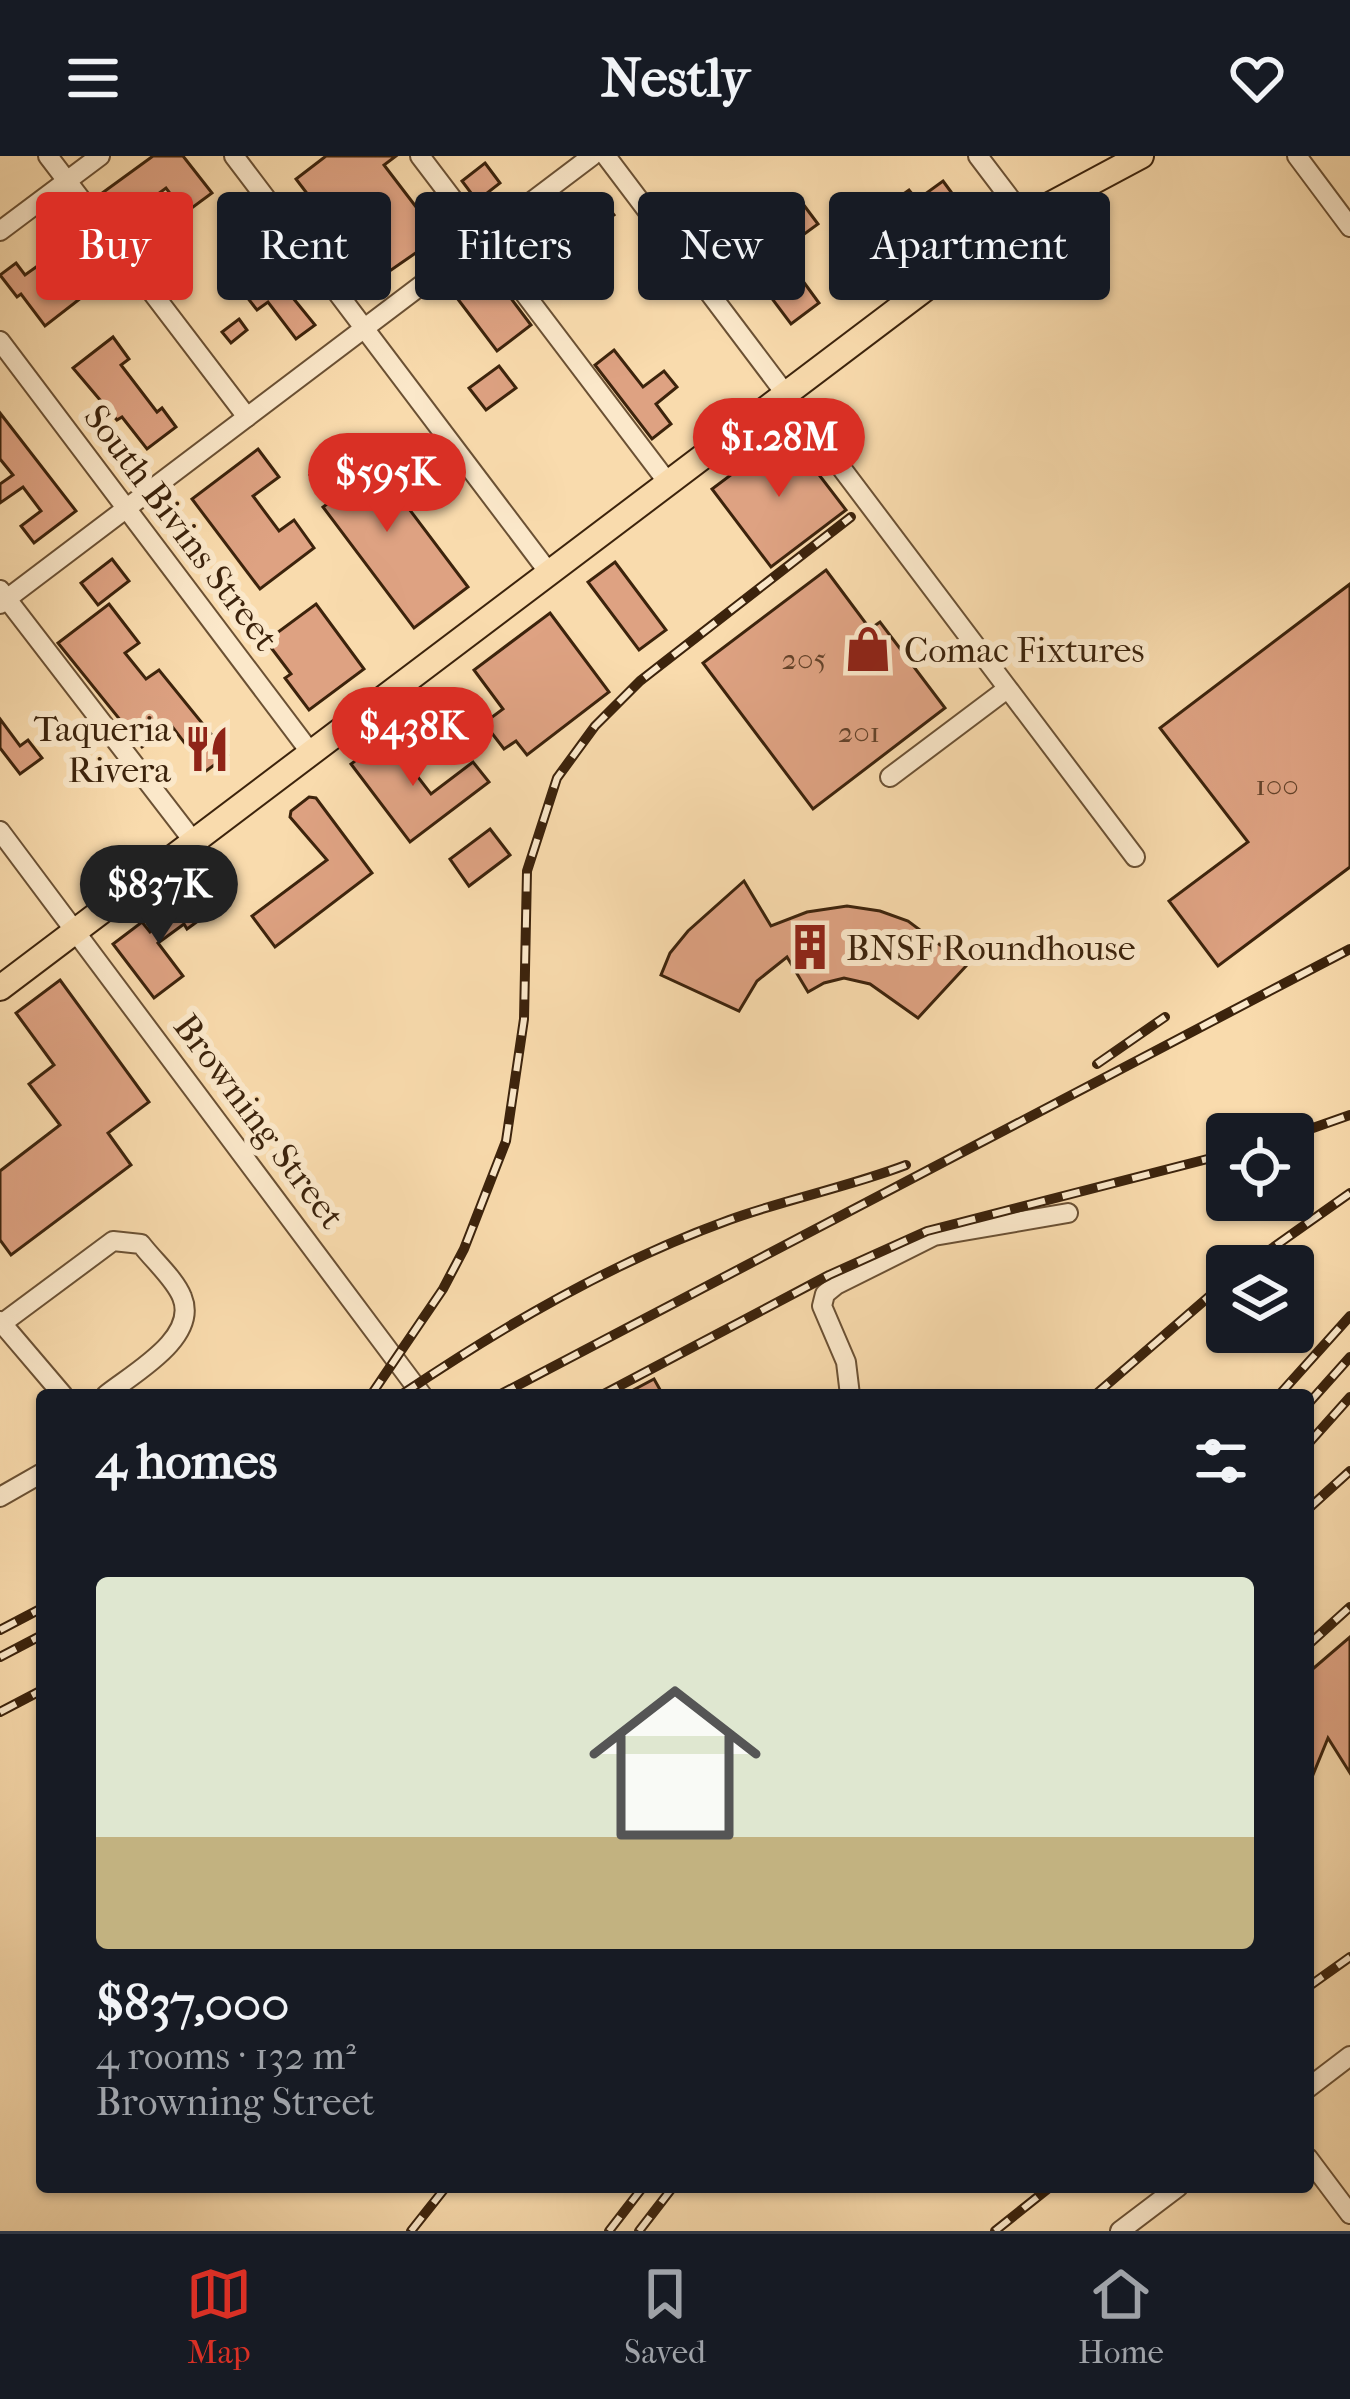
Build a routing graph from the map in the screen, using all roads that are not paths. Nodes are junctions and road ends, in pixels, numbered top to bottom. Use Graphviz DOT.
graph roads {
  1 [pos="48,156"];
  2 [pos="100,156"];
  3 [pos="234,156"];
  4 [pos="420,156"];
  5 [pos="592,156"];
  6 [pos="606,156"];
  7 [pos="978,156"];
  8 [pos="1142,156"];
  9 [pos="1297,156"];
  10 [pos="67,181"];
  11 [pos="448,192"];
  12 [pos="544,192"];
  13 [pos="1005,192"];
  14 [pos="1074,192"];
  15 [pos="1350,227"];
  16 [pos="0,231"];
  17 [pos="415,289"];
  18 [pos="530,300"];
  19 [pos="909,300"];
  20 [pos="364,328"];
  21 [pos="0,341"];
  22 [pos="786,394"];
  23 [pos="247,417"];
  24 [pos="668,484"];
  25 [pos="127,508"];
  26 [pos="550,574"];
  27 [pos="2,597"];
  28 [pos="1007,689"];
  29 [pos="311,753"];
  30 [pos="890,778"];
  31 [pos="0,831"];
  32 [pos="194,842"];
  33 [pos="1135,857"];
  34 [pos="76,930"];
  35 [pos="0,988"];
  36 [pos="1068,1213"];
  37 [pos="1,1323"];
  38 [pos="58,1389"];
  39 [pos="113,1389"];
  40 [pos="418,1389"];
  41 [pos="849,1389"];
  42 [pos="36,1477"];
  43 [pos="0,1497"];
  44 [pos="1350,2056"];
  45 [pos="1314,2083"];
  46 [pos="1314,2166"];
  47 [pos="1170,2193"];
  48 [pos="1350,2214"];
  49 [pos="1120,2231"];
  1 -- 10 [label="street"];
  2 -- 10 [label="street"];
  3 -- 20 [label="street"];
  4 -- 11 [label="street"];
  5 -- 12 [label="street"];
  6 -- 22 [label="street"];
  7 -- 13 [label="street"];
  8 -- 14 [label="main road"];
  9 -- 15 [label="street"];
  10 -- 16 [label="street"];
  10 -- 23 [label="street"];
  17 -- 20 [label="street"];
  18 -- 24 [label="street"];
  19 -- 22 [label="main road"];
  20 -- 23 [label="street"];
  20 -- 26 [label="street"];
  21 -- 25 [label="street, South Bivins Street"];
  22 -- 24 [label="main road"];
  22 -- 28 [label="street"];
  23 -- 25 [label="street"];
  24 -- 26 [label="main road"];
  25 -- 27 [label="street"];
  25 -- 29 [label="street, South Bivins Street"];
  26 -- 29 [label="main road"];
  27 -- 32 [label="street"];
  28 -- 30 [label="street"];
  28 -- 33 [label="street"];
  29 -- 32 [label="main road"];
  31 -- 34 [label="street, Browning Street"];
  32 -- 34 [label="main road"];
  34 -- 35 [label="main road"];
  34 -- 40 [label="street, Browning Street"];
  36 -- 41 [label="street"];
  37 -- 38 [label="street"];
  37 -- 39 [label="street"];
  42 -- 43 [label="street"];
  44 -- 45 [label="street"];
  46 -- 48 [label="street"];
  47 -- 49 [label="street"];
}
